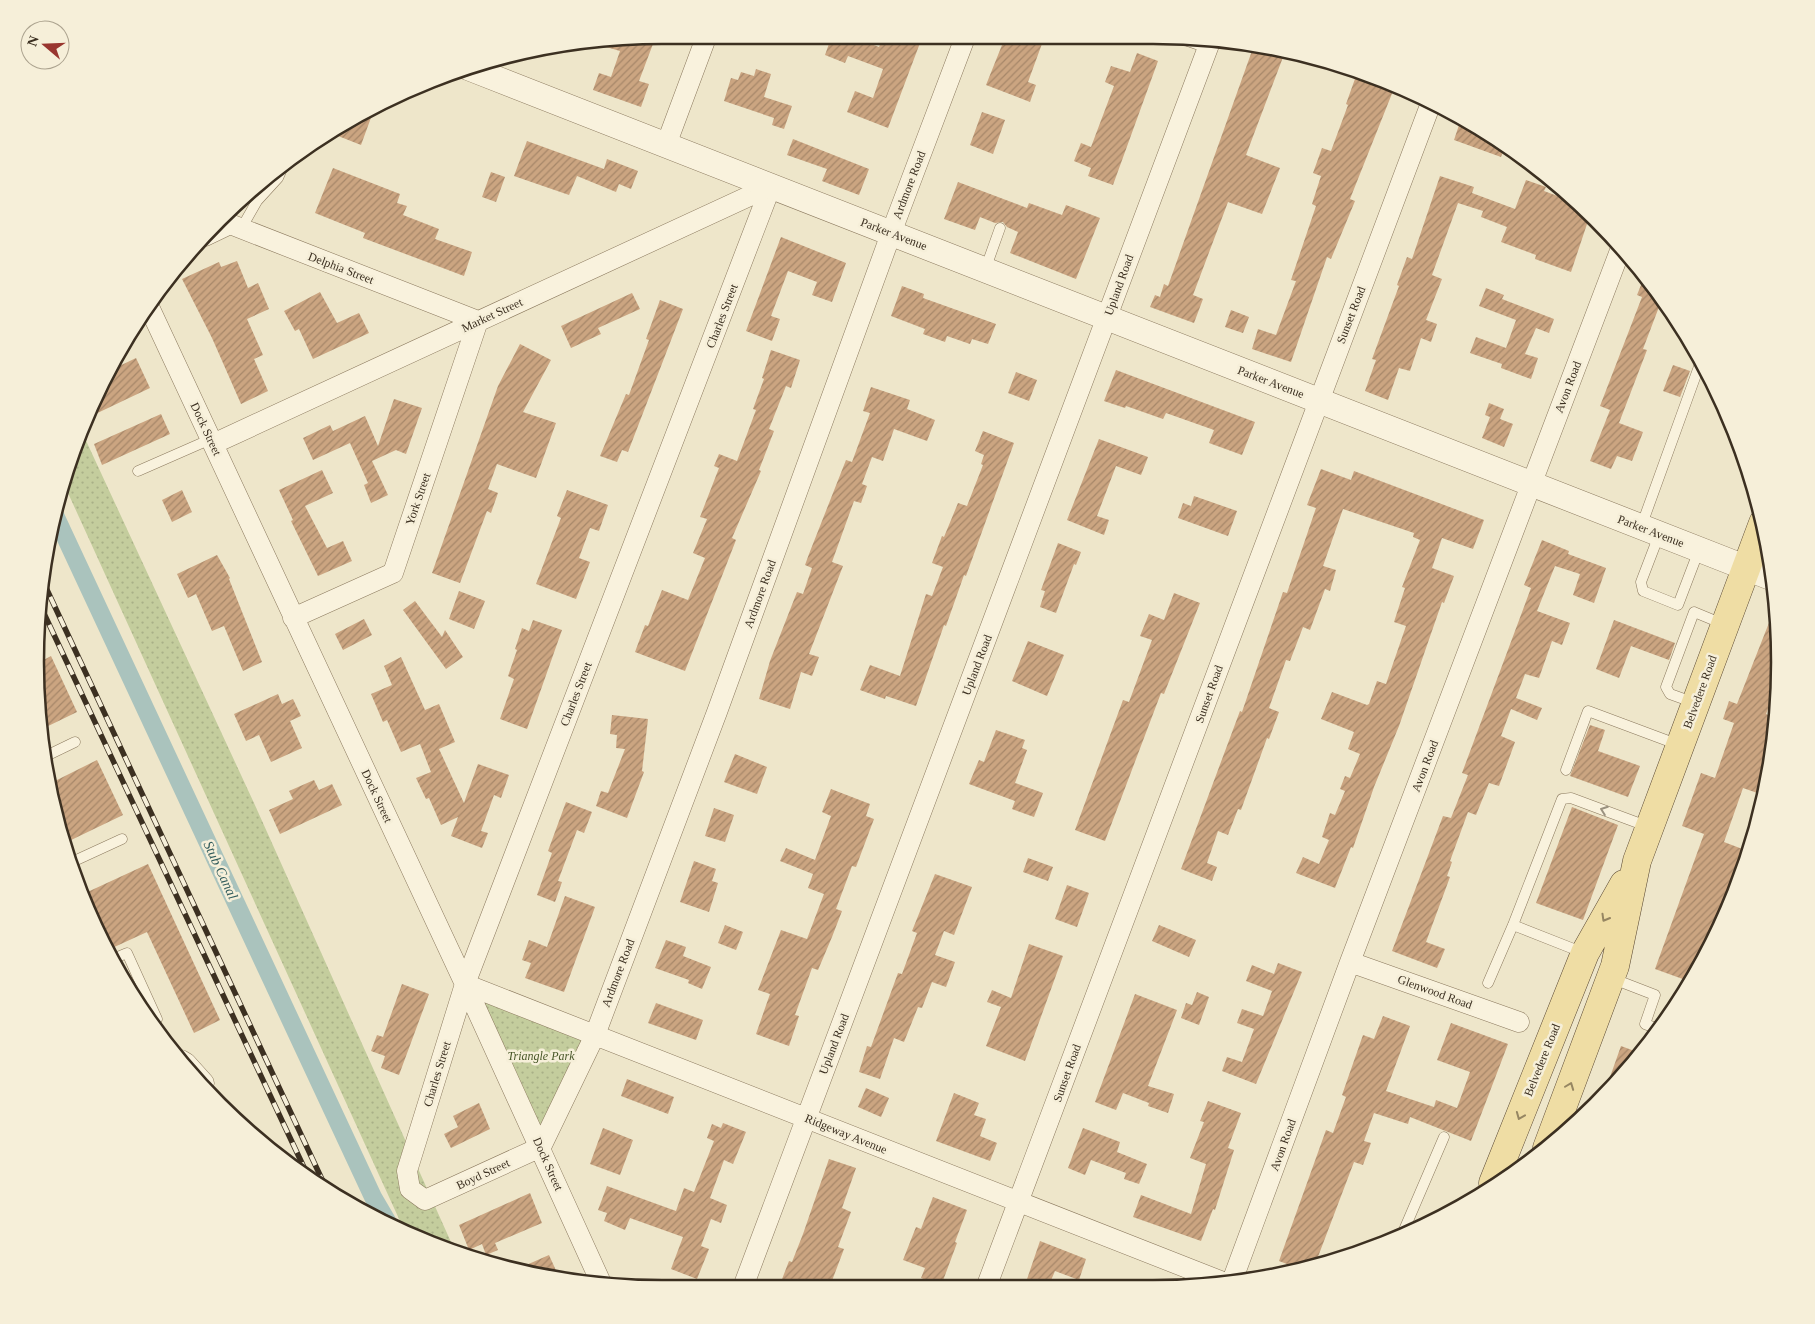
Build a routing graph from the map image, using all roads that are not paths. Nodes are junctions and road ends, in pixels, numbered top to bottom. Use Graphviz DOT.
graph roads {
  1 [pos="704,44"];
  2 [pos="963,44"];
  3 [pos="1208,47"];
  4 [pos="479,72"];
  5 [pos="1428,109"];
  6 [pos="666,145"];
  7 [pos="277,179"];
  8 [pos="771,186"];
  9 [pos="222,228"];
  10 [pos="1000,228"];
  11 [pos="241,229"];
  12 [pos="892,233"];
  13 [pos="1618,254"];
  14 [pos="984,270"];
  15 [pos="152,313"];
  16 [pos="1107,318"];
  17 [pos="478,321"];
  18 [pos="1698,372"];
  19 [pos="1318,400"];
  20 [pos="212,441"];
  21 [pos="138,471"];
  22 [pos="1532,484"];
  23 [pos="1650,531"];
  24 [pos="1758,535"];
  25 [pos="1699,550"];
  26 [pos="1746,568"];
  27 [pos="1765,575"];
  28 [pos="1678,605"];
  29 [pos="1694,612"];
  30 [pos="293,618"];
  31 [pos="1725,624"];
  32 [pos="1696,704"];
  33 [pos="75,742"];
  34 [pos="1680,745"];
  35 [pos="51,754"];
  36 [pos="1566,770"];
  37 [pos="1650,827"];
  38 [pos="122,839"];
  39 [pos="77,860"];
  40 [pos="1637,860"];
  41 [pos="1513,926"];
  42 [pos="1585,953"];
  43 [pos="119,956"];
  44 [pos="1350,962"];
  45 [pos="1610,978"];
  46 [pos="1488,983"];
  47 [pos="465,984"];
  48 [pos="155,1015"];
  49 [pos="1519,1022"];
  50 [pos="1651,1026"];
  51 [pos="595,1035"];
  52 [pos="807,1118"];
  53 [pos="1552,1134"];
  54 [pos="1444,1137"];
  55 [pos="541,1147"];
  56 [pos="1496,1176"];
  57 [pos="425,1200"];
  58 [pos="1019,1202"];
  59 [pos="1406,1225"];
  60 [pos="1233,1275"];
  61 [pos="598,1277"];
  62 [pos="1212,1277"];
  63 [pos="746,1280"];
  64 [pos="990,1280"];
  1 -- 6 [label="street"];
  2 -- 12 [label="street, Ardmore Road"];
  3 -- 16 [label="street, Upland Road"];
  4 -- 6 [label="street, Parker Avenue"];
  5 -- 19 [label="street, Sunset Road"];
  6 -- 8 [label="street, Parker Avenue"];
  7 -- 11 [label="lane"];
  8 -- 12 [label="street, Parker Avenue"];
  8 -- 17 [label="street, Market Street"];
  8 -- 47 [label="street, Charles Street"];
  9 -- 11 [label="street, Delphia Street"];
  10 -- 14 [label="lane"];
  11 -- 17 [label="street, Delphia Street"];
  12 -- 14 [label="street, Parker Avenue"];
  12 -- 51 [label="street, Ardmore Road"];
  13 -- 22 [label="street, Avon Road"];
  14 -- 16 [label="street, Parker Avenue"];
  15 -- 20 [label="street, Dock Street"];
  16 -- 19 [label="street, Parker Avenue"];
  16 -- 52 [label="street, Upland Road"];
  17 -- 20 [label="street, Market Street"];
  17 -- 30 [label="street, York Street"];
  18 -- 23 [label="lane"];
  19 -- 22 [label="street, Parker Avenue"];
  19 -- 58 [label="street, Sunset Road"];
  20 -- 21 [label="lane, Market Street"];
  20 -- 30 [label="street, Dock Street"];
  22 -- 23 [label="street, Parker Avenue"];
  22 -- 44 [label="street, Avon Road"];
  23 -- 25 [label="street, Parker Avenue"];
  23 -- 28 [label="lane"];
  24 -- 26 [label="main road, Belvedere Road"];
  25 -- 26 [label="street, Parker Avenue"];
  25 -- 28 [label="lane"];
  26 -- 27 [label="street, Parker Avenue"];
  26 -- 31 [label="main road, Belvedere Road"];
  28 -- 29 [label="lane"];
  29 -- 31 [label="lane"];
  29 -- 32 [label="lane"];
  30 -- 47 [label="street, Dock Street"];
  31 -- 32 [label="main road, Belvedere Road"];
  32 -- 34 [label="main road, Belvedere Road"];
  33 -- 35 [label="lane"];
  34 -- 36 [label="lane"];
  34 -- 37 [label="main road, Belvedere Road"];
  37 -- 40 [label="main road, Belvedere Road"];
  37 -- 41 [label="lane, one-way"];
  38 -- 39 [label="lane"];
  40 -- 42 [label="main road, Belvedere Road, one-way"];
  40 -- 45 [label="main road, Belvedere Road"];
  41 -- 42 [label="lane"];
  41 -- 46 [label="lane"];
  42 -- 56 [label="main road, Belvedere Road, one-way"];
  43 -- 48 [label="lane"];
  44 -- 49 [label="street, Glenwood Road"];
  44 -- 60 [label="street, Avon Road"];
  45 -- 50 [label="lane"];
  53 -- 45 [label="main road, Belvedere Road, one-way"];
  47 -- 51 [label="street, Ridgeway Avenue"];
  47 -- 55 [label="street, Dock Street"];
  47 -- 57 [label="street, Charles Street"];
  51 -- 52 [label="street, Ridgeway Avenue"];
  51 -- 55 [label="street, Ardmore Road"];
  52 -- 58 [label="street, Ridgeway Avenue"];
  52 -- 63 [label="street, Upland Road"];
  54 -- 59 [label="lane"];
  55 -- 57 [label="street, Boyd Street"];
  55 -- 61 [label="street, Dock Street"];
  58 -- 62 [label="street, Ridgeway Avenue"];
  58 -- 64 [label="street, Sunset Road"];
}
